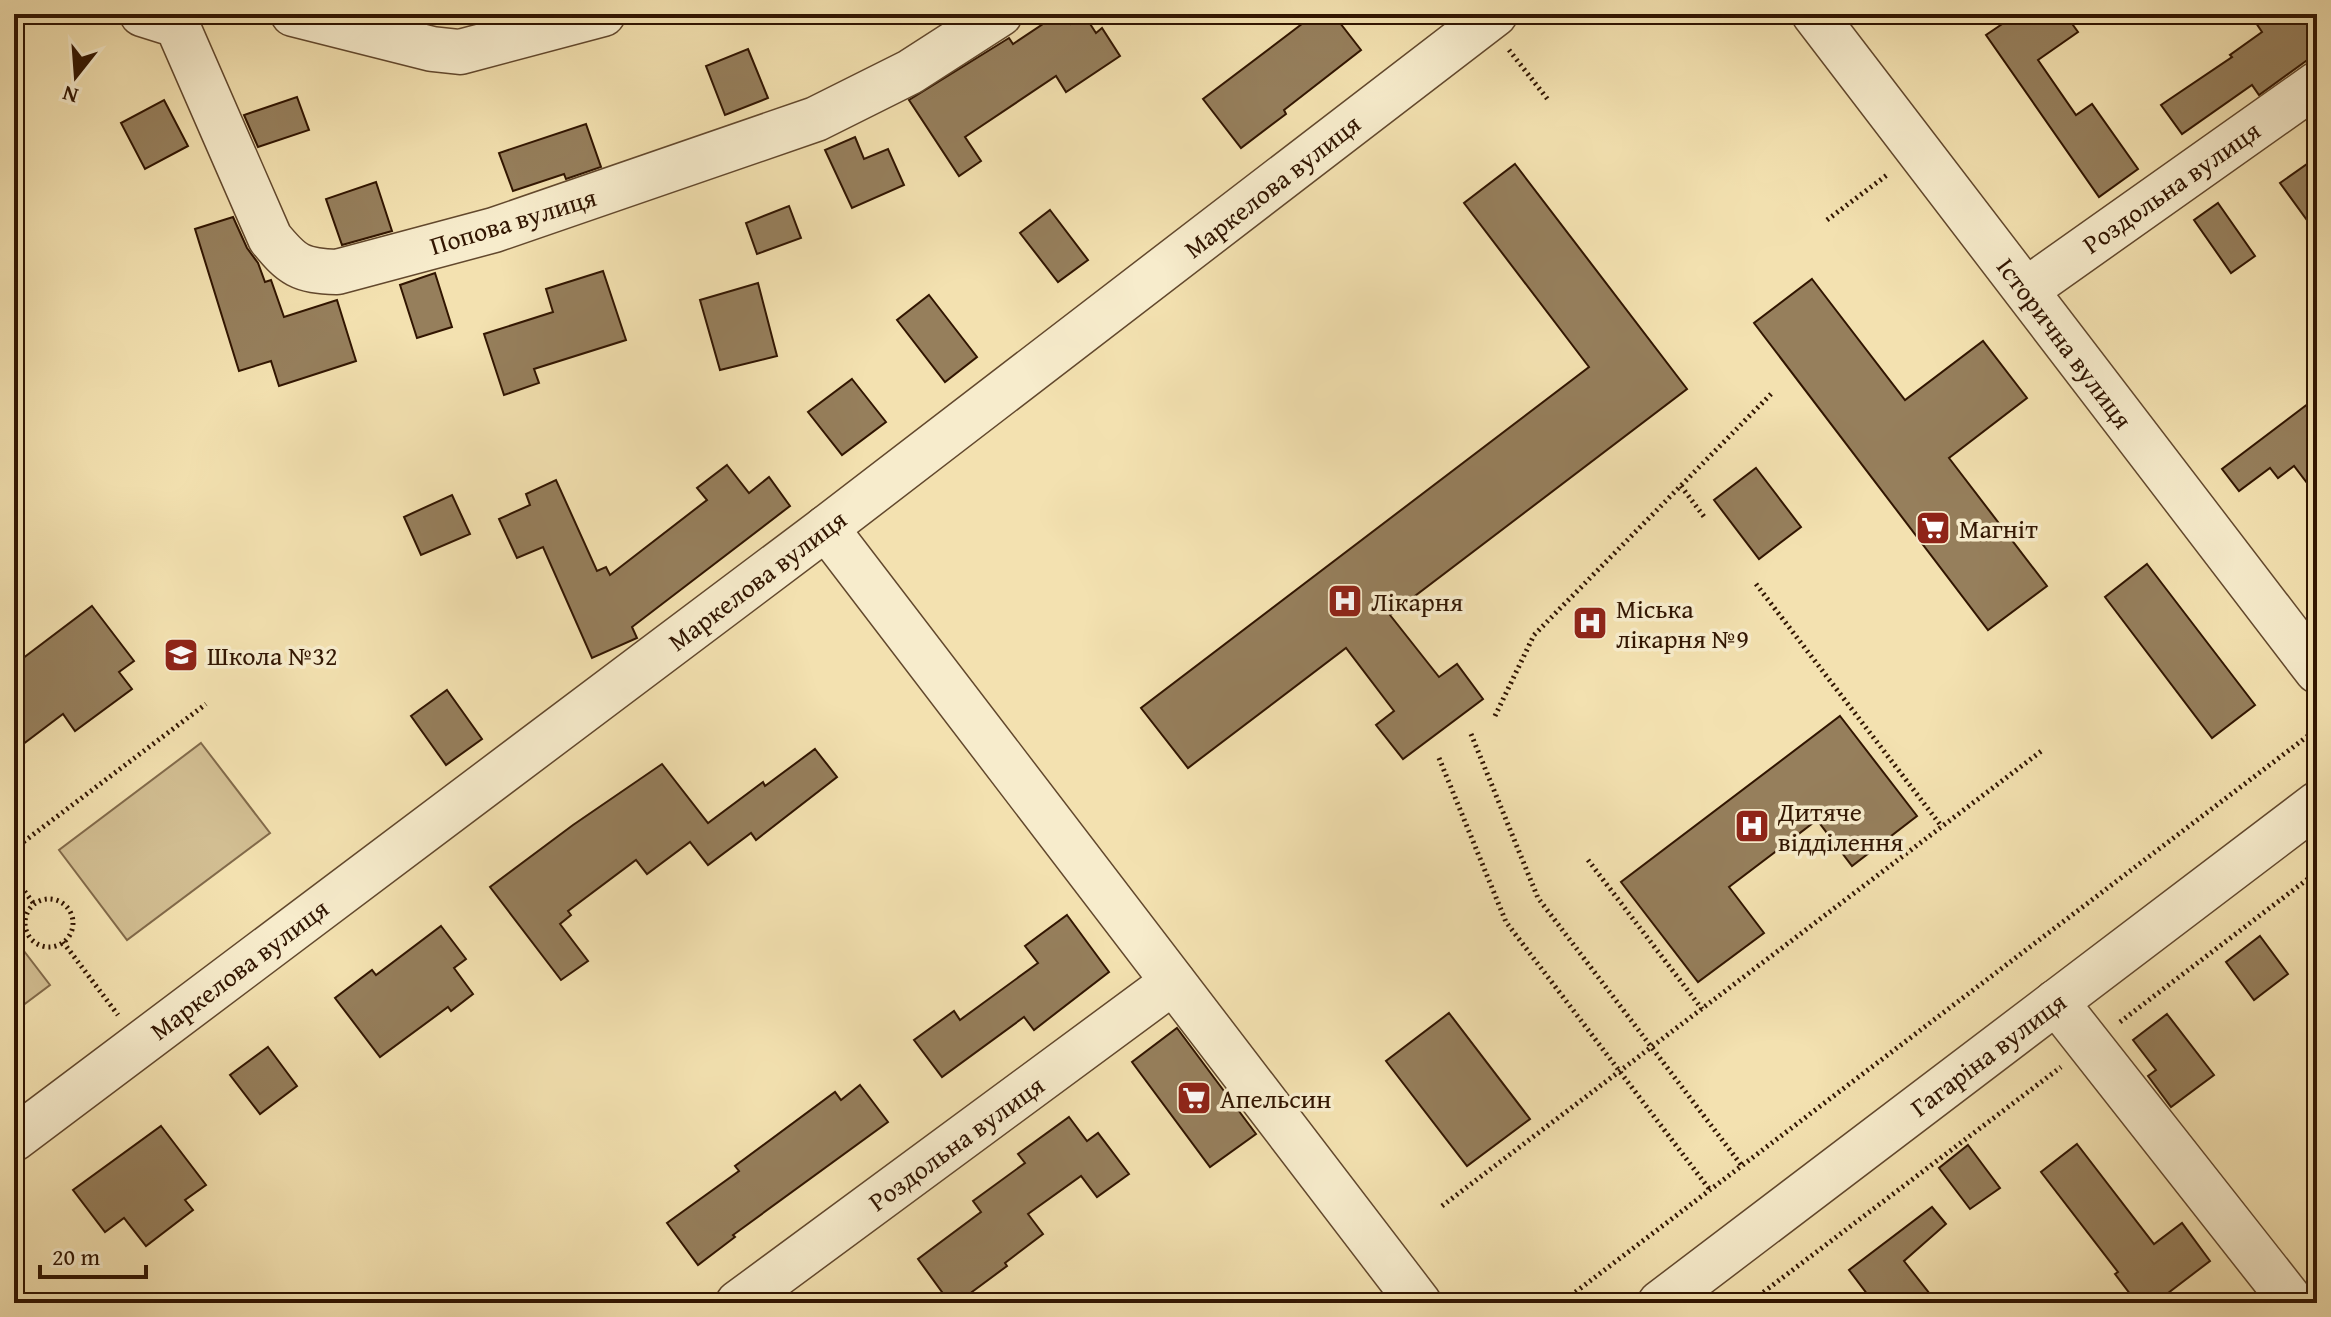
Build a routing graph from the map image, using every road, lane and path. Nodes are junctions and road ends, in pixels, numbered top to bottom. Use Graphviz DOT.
graph roads {
  1 [pos="293,14"];
  2 [pos="603,14"];
  3 [pos="1000,14"];
  4 [pos="1814,14"];
  5 [pos="1491,17"];
  6 [pos="176,18"];
  7 [pos="529,23"];
  8 [pos="2317,84"];
  9 [pos="1549,101"];
  10 [pos="1918,151"];
  11 [pos="1827,220"];
  12 [pos="2026,290"];
  13 [pos="1772,393"];
  14 [pos="1681,486"];
  15 [pos="1705,518"];
  16 [pos="826,528"];
  17 [pos="1756,584"];
  18 [pos="2317,671"];
  19 [pos="206,704"];
  20 [pos="1495,716"];
  21 [pos="2317,729"];
  22 [pos="1471,734"];
  23 [pos="2044,749"];
  24 [pos="1439,758"];
  25 [pos="2317,804"];
  26 [pos="1942,827"];
  27 [pos="14,849"];
  28 [pos="1588,860"];
  29 [pos="2317,872"];
  30 [pos="14,877"];
  31 [pos="34,904"];
  32 [pos="63,942"];
  33 [pos="1173,982"];
  34 [pos="2056,1002"];
  35 [pos="1702,1009"];
  36 [pos="140,1044"];
  37 [pos="2089,1045"];
  38 [pos="1652,1048"];
  39 [pos="1620,1072"];
  40 [pos="14,1139"];
  41 [pos="1742,1166"];
  42 [pos="1710,1190"];
  43 [pos="1442,1206"];
  44 [pos="738,1303"];
  45 [pos="1419,1303"];
  46 [pos="1561,1303"];
  47 [pos="1660,1303"];
  48 [pos="1749,1303"];
  49 [pos="2293,1303"];
  1 -- 7 [label="street"];
  2 -- 7 [label="street"];
  3 -- 6 [label="street, Попова вулиця"];
  4 -- 10 [label="street, Історична вулиця"];
  5 -- 9 [label="path"];
  5 -- 16 [label="street, Маркелова вулиця"];
  8 -- 12 [label="street, Роздольна вулиця"];
  10 -- 11 [label="path"];
  10 -- 12 [label="street, Історична вулиця"];
  12 -- 18 [label="street, Історична вулиця"];
  13 -- 14 [label="path"];
  14 -- 15 [label="path"];
  14 -- 20 [label="path"];
  16 -- 33 [label="street"];
  16 -- 36 [label="street, Маркелова вулиця"];
  17 -- 26 [label="path"];
  19 -- 27 [label="path"];
  21 -- 41 [label="path"];
  22 -- 38 [label="path"];
  23 -- 26 [label="path"];
  24 -- 39 [label="path"];
  25 -- 34 [label="street, Гагаріна вулиця"];
  26 -- 35 [label="path"];
  28 -- 35 [label="path"];
  29 -- 37 [label="path"];
  30 -- 31 [label="path"];
  31 -- 32 [label="path"];
  31 -- 32 [label="path"];
  32 -- 36 [label="path"];
  33 -- 44 [label="street, Роздольна вулиця"];
  33 -- 45 [label="street"];
  34 -- 37 [label="street"];
  34 -- 47 [label="street, Гагаріна вулиця"];
  35 -- 38 [label="path"];
  36 -- 40 [label="street, Маркелова вулиця"];
  37 -- 48 [label="path"];
  37 -- 49 [label="street"];
  38 -- 39 [label="path"];
  38 -- 41 [label="path"];
  39 -- 42 [label="path"];
  39 -- 43 [label="path"];
  41 -- 42 [label="path"];
  42 -- 46 [label="path"];
}
